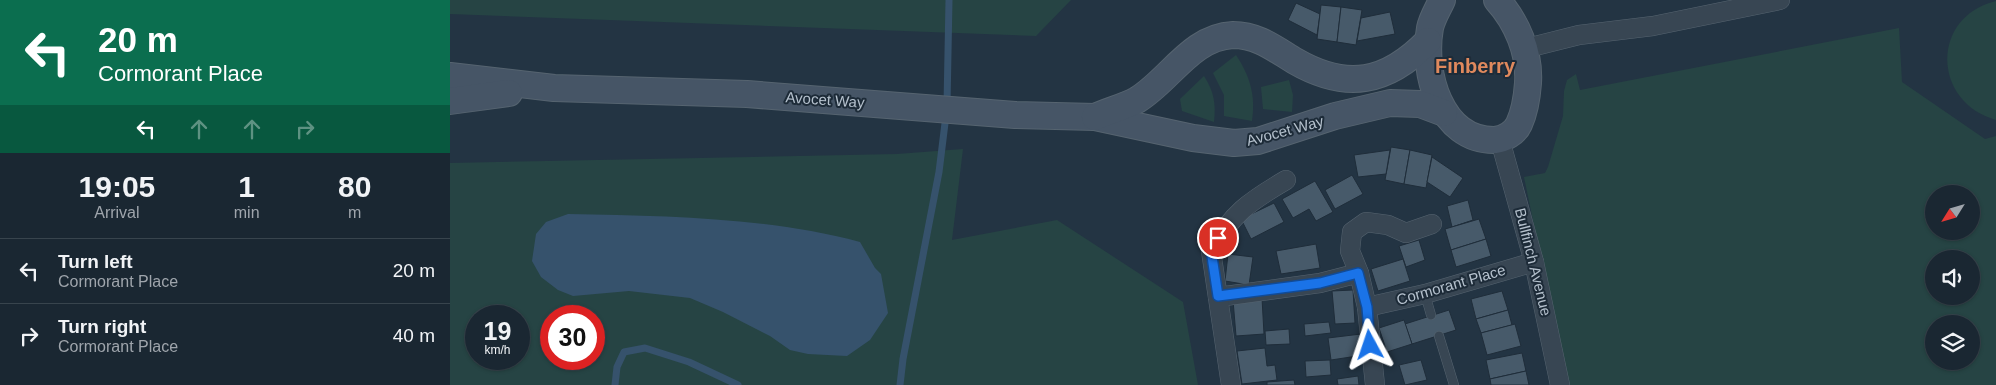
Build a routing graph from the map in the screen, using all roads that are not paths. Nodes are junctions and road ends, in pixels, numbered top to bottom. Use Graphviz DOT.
graph roads {
  1 [pos="1442,0"];
  2 [pos="1497,0"];
  3 [pos="1780,0"];
  4 [pos="1428,41"];
  5 [pos="1523,49"];
  6 [pos="450,76"];
  7 [pos="554,88"];
  8 [pos="450,101"];
  9 [pos="1444,113"];
  10 [pos="1094,117"];
  11 [pos="1500,140"];
  12 [pos="1286,180"];
  13 [pos="1432,224"];
  14 [pos="1534,262"];
  15 [pos="1358,273"];
  16 [pos="1425,294"];
  17 [pos="1218,296"];
  18 [pos="1367,307"];
  19 [pos="1431,315"];
  20 [pos="1439,336"];
  21 [pos="1232,385"];
  22 [pos="1375,385"];
  23 [pos="1454,385"];
  24 [pos="1560,385"];
  1 -- 4 [label="street"];
  2 -- 5 [label="street"];
  3 -- 5 [label="street"];
  4 -- 9 [label="street"];
  4 -- 10 [label="street, Avocet Way"];
  5 -- 11 [label="street"];
  6 -- 7 [label="street, Avocet Way"];
  7 -- 8 [label="street, Avocet Way"];
  7 -- 10 [label="street, Avocet Way"];
  9 -- 10 [label="street, Avocet Way"];
  9 -- 11 [label="street"];
  11 -- 14 [label="street, Bullfinch Avenue"];
  12 -- 17 [label="street"];
  13 -- 15 [label="street"];
  14 -- 16 [label="street, Cormorant Place"];
  14 -- 24 [label="street, Bullfinch Avenue"];
  15 -- 17 [label="street"];
  15 -- 18 [label="street"];
  16 -- 18 [label="street, Cormorant Place"];
  16 -- 19 [label="lane"];
  17 -- 21 [label="street"];
  18 -- 22 [label="street"];
  20 -- 23 [label="lane"];
}
